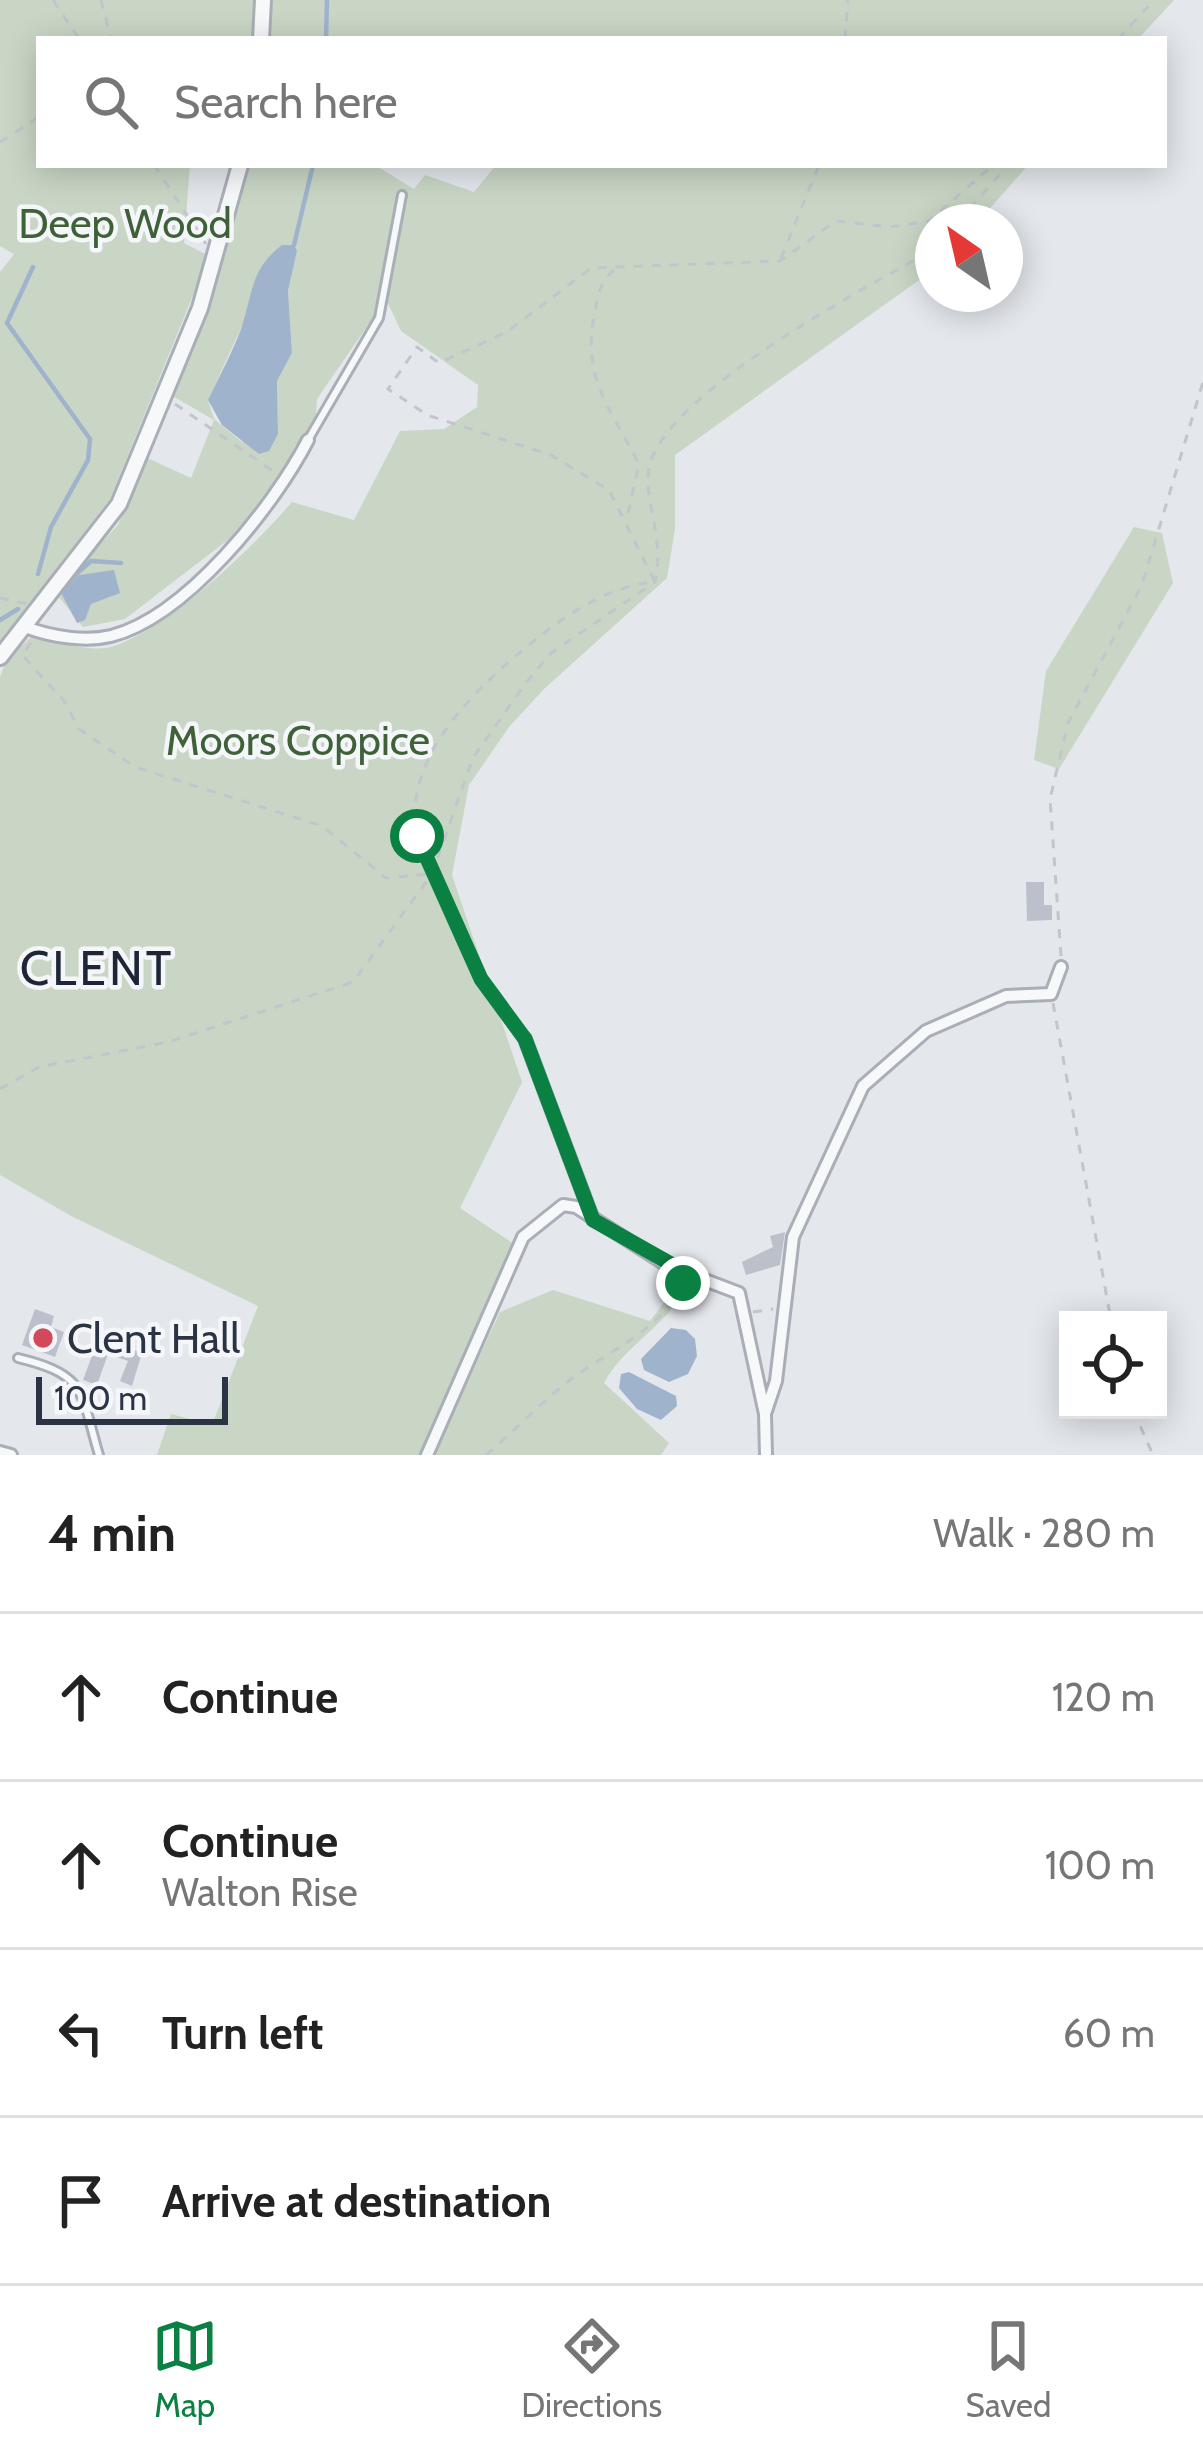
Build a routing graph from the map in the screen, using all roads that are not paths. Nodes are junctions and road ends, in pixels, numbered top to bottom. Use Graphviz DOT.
graph roads {
  1 [pos="263,0"];
  2 [pos="261,36"];
  3 [pos="240,168"];
  4 [pos="402,195"];
  5 [pos="308,440"];
  6 [pos="34,630"];
  7 [pos="0,657"];
  8 [pos="1061,968"];
  9 [pos="525,1039"];
  10 [pos="593,1220"];
  11 [pos="18,1358"];
  12 [pos="765,1414"];
  13 [pos="0,1452"];
  14 [pos="11,1455"];
  15 [pos="99,1455"];
  16 [pos="427,1455"];
  17 [pos="766,1455"];
  1 -- 2 [label="street"];
  3 -- 6 [label="street"];
  4 -- 5 [label="lane"];
  5 -- 6 [label="street"];
  6 -- 7 [label="street"];
  8 -- 12 [label="street"];
  9 -- 10 [label="street"];
  10 -- 12 [label="street"];
  10 -- 16 [label="street"];
  11 -- 15 [label="lane"];
  12 -- 17 [label="street"];
  13 -- 14 [label="street"];
}
